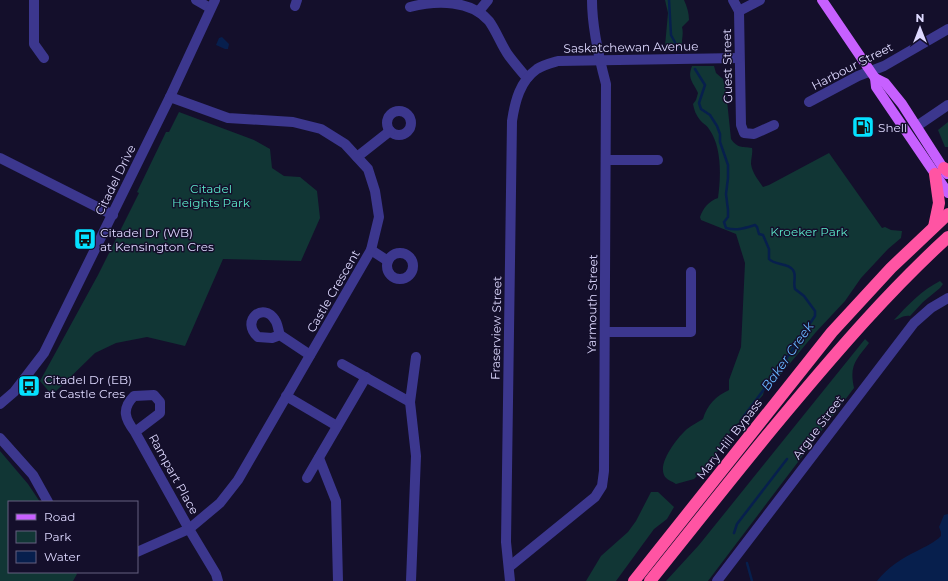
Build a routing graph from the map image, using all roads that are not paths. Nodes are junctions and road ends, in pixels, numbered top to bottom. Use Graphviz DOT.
graph roads {
  1 [pos="34,0"];
  2 [pos="196,0"];
  3 [pos="488,0"];
  4 [pos="592,0"];
  5 [pos="733,0"];
  6 [pos="760,0"];
  7 [pos="822,0"];
  8 [pos="212,4"];
  9 [pos="410,7"];
  10 [pos="479,11"];
  11 [pos="739,11"];
  12 [pos="948,29"];
  13 [pos="44,58"];
  14 [pos="739,58"];
  15 [pos="600,61"];
  16 [pos="873,75"];
  17 [pos="527,78"];
  18 [pos="170,97"];
  19 [pos="809,102"];
  20 [pos="948,105"];
  21 [pos="774,125"];
  22 [pos="902,126"];
  23 [pos="917,126"];
  24 [pos="390,131"];
  25 [pos="357,157"];
  26 [pos="0,158"];
  27 [pos="606,160"];
  28 [pos="658,160"];
  29 [pos="944,172"];
  30 [pos="948,193"];
  31 [pos="948,214"];
  32 [pos="113,215"];
  33 [pos="934,227"];
  34 [pos="948,237"];
  35 [pos="371,250"];
  36 [pos="388,261"];
  37 [pos="691,272"];
  38 [pos="948,298"];
  39 [pos="605,332"];
  40 [pos="280,335"];
  41 [pos="310,355"];
  42 [pos="416,357"];
  43 [pos="342,364"];
  44 [pos="366,377"];
  45 [pos="286,396"];
  46 [pos="410,402"];
  47 [pos="0,404"];
  48 [pos="338,426"];
  49 [pos="135,432"];
  50 [pos="0,438"];
  51 [pos="319,458"];
  52 [pos="307,478"];
  53 [pos="47,501"];
  54 [pos="189,529"];
  55 [pos="138,552"];
  56 [pos="509,567"];
  57 [pos="218,581"];
  58 [pos="338,581"];
  59 [pos="411,581"];
  60 [pos="510,581"];
  61 [pos="634,581"];
  62 [pos="650,581"];
  63 [pos="717,581"];
  1 -- 13 [label="street"];
  2 -- 8 [label="street"];
  3 -- 10 [label="street"];
  4 -- 15 [label="street, Yarmouth Street"];
  5 -- 11 [label="street, Guest Street"];
  6 -- 11 [label="street"];
  7 -- 16 [label="main road"];
  8 -- 18 [label="street, Citadel Drive"];
  9 -- 10 [label="street"];
  10 -- 17 [label="street"];
  11 -- 14 [label="street, Guest Street"];
  12 -- 16 [label="street, Harbour Street"];
  14 -- 15 [label="street, Saskatchewan Avenue"];
  14 -- 21 [label="street, Guest Street"];
  15 -- 17 [label="street, Saskatchewan Avenue"];
  15 -- 27 [label="street, Yarmouth Street"];
  16 -- 19 [label="street, Harbour Street"];
  16 -- 22 [label="main road"];
  16 -- 23 [label="main road"];
  17 -- 56 [label="street, Fraserview Street"];
  18 -- 25 [label="street, Castle Crescent"];
  18 -- 32 [label="street, Citadel Drive"];
  20 -- 23 [label="street"];
  22 -- 23 [label="main road"];
  22 -- 29 [label="main road"];
  23 -- 29 [label="main road"];
  24 -- 25 [label="street"];
  25 -- 35 [label="street, Castle Crescent"];
  26 -- 32 [label="street"];
  27 -- 28 [label="street"];
  27 -- 39 [label="street, Yarmouth Street"];
  29 -- 30 [label="main road"];
  29 -- 33 [label="highway"];
  31 -- 33 [label="highway, Mary Hill Bypass"];
  32 -- 47 [label="street, Citadel Drive"];
  33 -- 61 [label="highway, Mary Hill Bypass"];
  34 -- 62 [label="highway"];
  35 -- 36 [label="street"];
  35 -- 41 [label="street, Castle Crescent"];
  37 -- 39 [label="street"];
  38 -- 63 [label="street, Argue Street"];
  39 -- 56 [label="street, Yarmouth Street"];
  40 -- 41 [label="street"];
  41 -- 45 [label="street, Castle Crescent"];
  42 -- 46 [label="street"];
  43 -- 44 [label="street"];
  44 -- 46 [label="street"];
  44 -- 48 [label="street"];
  45 -- 48 [label="street"];
  45 -- 54 [label="street, Castle Crescent"];
  46 -- 59 [label="street"];
  48 -- 51 [label="street"];
  49 -- 54 [label="street, Rampart Place"];
  50 -- 53 [label="street"];
  51 -- 52 [label="street"];
  51 -- 58 [label="street"];
  54 -- 55 [label="street, Castle Crescent"];
  54 -- 57 [label="street, Rampart Place"];
  56 -- 60 [label="street, Fraserview Street"];
}
